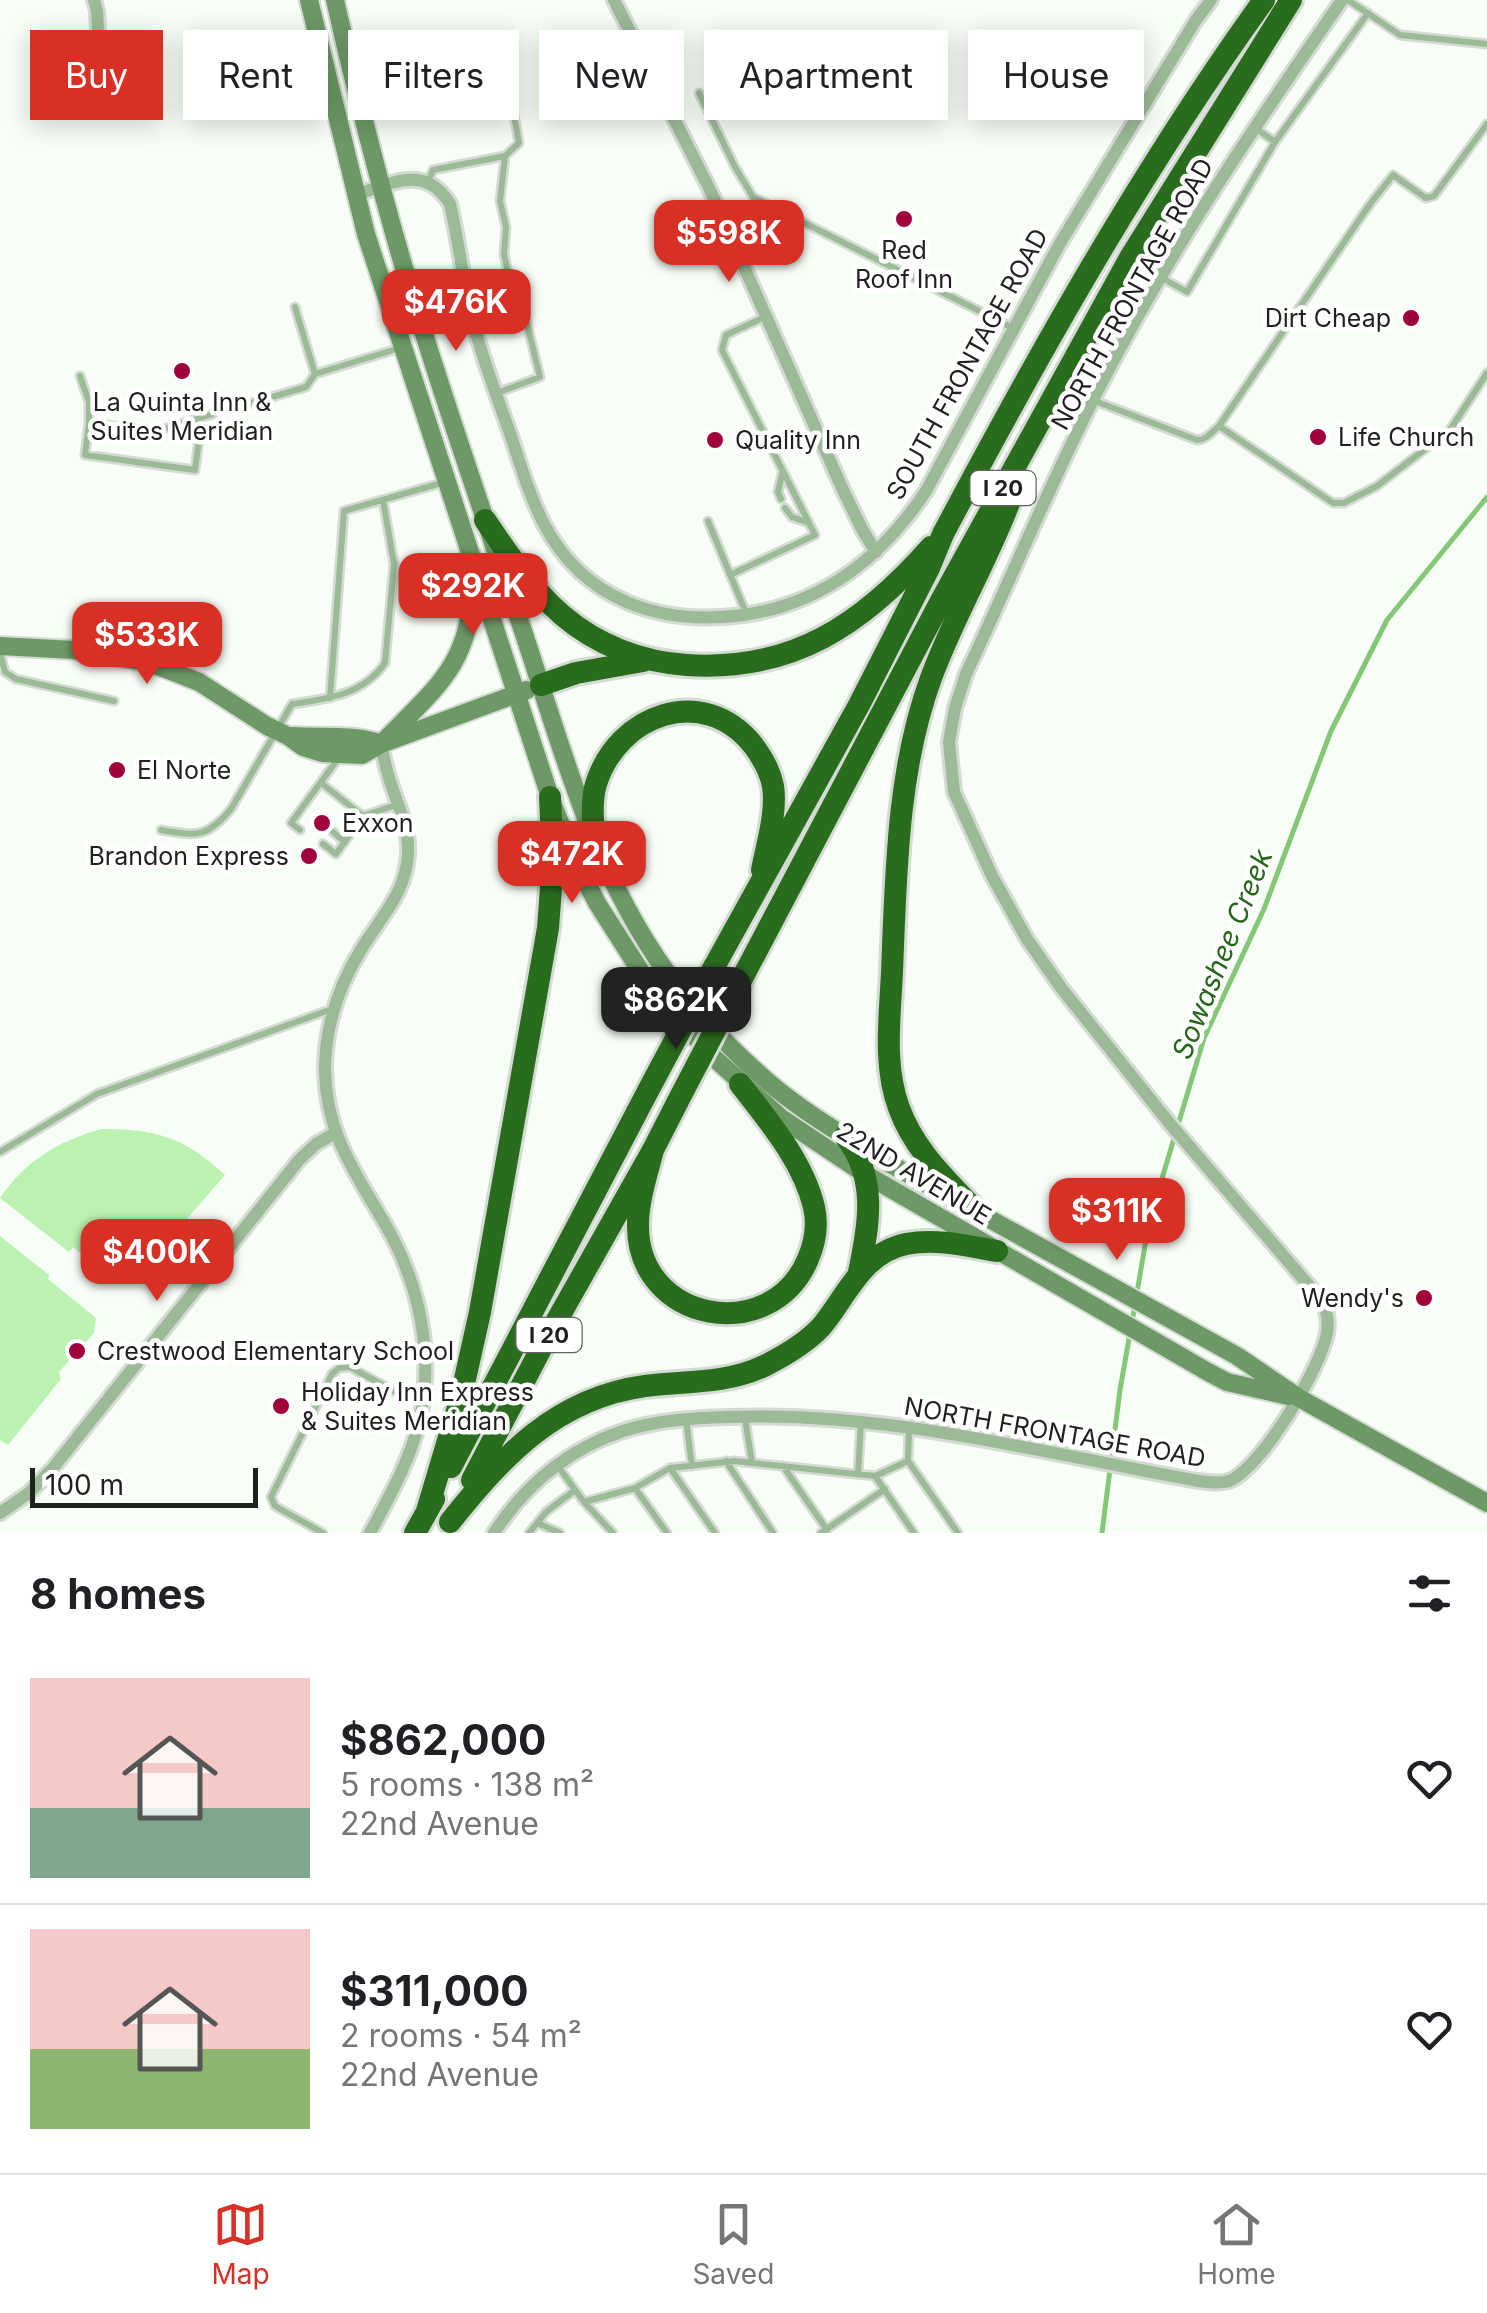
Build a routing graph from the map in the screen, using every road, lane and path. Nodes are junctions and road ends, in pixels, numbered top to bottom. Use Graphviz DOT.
graph roads {
  1 [pos="94,0"];
  2 [pos="309,0"];
  3 [pos="335,0"];
  4 [pos="614,0"];
  5 [pos="1212,0"];
  6 [pos="1264,0"];
  7 [pos="1291,0"];
  8 [pos="1345,0"];
  9 [pos="1368,13"];
  10 [pos="98,30"];
  11 [pos="1487,44"];
  12 [pos="700,92"];
  13 [pos="515,120"];
  14 [pos="1487,124"];
  15 [pos="1254,128"];
  16 [pos="1275,142"];
  17 [pos="505,156"];
  18 [pos="428,182"];
  19 [pos="382,187"];
  20 [pos="355,195"];
  21 [pos="1161,278"];
  22 [pos="295,307"];
  23 [pos="766,317"];
  24 [pos="1014,328"];
  25 [pos="401,348"];
  26 [pos="1487,373"];
  27 [pos="315,374"];
  28 [pos="80,376"];
  29 [pos="496,394"];
  30 [pos="1094,400"];
  31 [pos="238,407"];
  32 [pos="1044,413"];
  33 [pos="213,414"];
  34 [pos="193,420"];
  35 [pos="89,424"];
  36 [pos="1219,426"];
  37 [pos="782,473"];
  38 [pos="445,482"];
  39 [pos="780,499"];
  40 [pos="382,500"];
  41 [pos="786,508"];
  42 [pos="486,520"];
  43 [pos="708,521"];
  44 [pos="810,524"];
  45 [pos="943,534"];
  46 [pos="876,552"];
  47 [pos="474,568"];
  48 [pos="730,575"];
  49 [pos="746,614"];
  50 [pos="0,646"];
  51 [pos="0,654"];
  52 [pos="646,660"];
  53 [pos="541,684"];
  54 [pos="517,695"];
  55 [pos="330,698"];
  56 [pos="114,700"];
  57 [pos="282,733"];
  58 [pos="381,744"];
  59 [pos="341,756"];
  60 [pos="320,783"];
  61 [pos="550,797"];
  62 [pos="399,804"];
  63 [pos="302,809"];
  64 [pos="311,815"];
  65 [pos="363,816"];
  66 [pos="161,830"];
  67 [pos="300,830"];
  68 [pos="332,832"];
  69 [pos="594,837"];
  70 [pos="345,842"];
  71 [pos="323,844"];
  72 [pos="756,894"];
  73 [pos="333,1009"];
  74 [pos="740,1084"];
  75 [pos="335,1133"];
  76 [pos="845,1136"];
  77 [pos="653,1150"];
  78 [pos="0,1152"];
  79 [pos="865,1174"];
  80 [pos="976,1211"];
  81 [pos="997,1251"];
  82 [pos="859,1272"];
  83 [pos="1299,1398"];
  84 [pos="423,1402"];
  85 [pos="744,1416"];
  86 [pos="686,1420"];
  87 [pos="861,1422"];
  88 [pos="908,1428"];
  89 [pos="726,1462"];
  90 [pos="752,1462"];
  91 [pos="908,1462"];
  92 [pos="557,1466"];
  93 [pos="692,1466"];
  94 [pos="784,1466"];
  95 [pos="670,1468"];
  96 [pos="858,1474"];
  97 [pos="875,1476"];
  98 [pos="636,1488"];
  99 [pos="576,1490"];
  100 [pos="885,1490"];
  101 [pos="584,1502"];
  102 [pos="1487,1503"];
  103 [pos="427,1511"];
  104 [pos="0,1514"];
  105 [pos="542,1527"];
  106 [pos="447,1528"];
  107 [pos="824,1531"];
  108 [pos="323,1533"];
  109 [pos="370,1533"];
  110 [pos="416,1533"];
  111 [pos="494,1533"];
  112 [pos="529,1533"];
  113 [pos="560,1533"];
  114 [pos="614,1533"];
  115 [pos="667,1533"];
  116 [pos="715,1533"];
  117 [pos="772,1533"];
  118 [pos="914,1533"];
  119 [pos="958,1533"];
  1 -- 10 [label="street"];
  2 -- 20 [label="main road, 22ND AVENUE"];
  3 -- 19 [label="main road, 22ND AVENUE"];
  4 -- 23 [label="street"];
  5 -- 24 [label="street, SOUTH FRONTAGE ROAD"];
  6 -- 45 [label="highway, I 20"];
  7 -- 32 [label="highway, I 20"];
  8 -- 9 [label="lane"];
  8 -- 15 [label="street, NORTH FRONTAGE ROAD"];
  9 -- 11 [label="lane"];
  9 -- 16 [label="lane"];
  12 -- 24 [label="lane"];
  13 -- 17 [label="lane"];
  14 -- 36 [label="lane"];
  15 -- 16 [label="lane"];
  15 -- 21 [label="street, NORTH FRONTAGE ROAD"];
  16 -- 21 [label="lane"];
  17 -- 18 [label="lane"];
  17 -- 29 [label="lane"];
  18 -- 19 [label="street"];
  18 -- 29 [label="street, SOUTH FRONTAGE ROAD"];
  19 -- 20 [label="street"];
  19 -- 42 [label="main road, 22ND AVENUE"];
  20 -- 25 [label="main road, 22ND AVENUE"];
  21 -- 30 [label="street, NORTH FRONTAGE ROAD"];
  22 -- 27 [label="lane"];
  23 -- 37 [label="lane"];
  23 -- 46 [label="street"];
  24 -- 46 [label="street, SOUTH FRONTAGE ROAD"];
  25 -- 27 [label="lane"];
  25 -- 38 [label="main road, 22ND AVENUE"];
  26 -- 36 [label="lane"];
  27 -- 31 [label="lane"];
  28 -- 35 [label="lane"];
  29 -- 49 [label="street, SOUTH FRONTAGE ROAD"];
  30 -- 36 [label="lane"];
  30 -- 83 [label="street, NORTH FRONTAGE ROAD"];
  32 -- 77 [label="highway, I 20, bridge"];
  32 -- 80 [label="highway"];
  33 -- 34 [label="lane"];
  34 -- 35 [label="lane"];
  34 -- 35 [label="lane"];
  37 -- 39 [label="lane"];
  37 -- 44 [label="lane"];
  38 -- 40 [label="lane"];
  38 -- 47 [label="main road, 22ND AVENUE"];
  40 -- 55 [label="lane"];
  40 -- 55 [label="lane"];
  41 -- 44 [label="lane"];
  42 -- 52 [label="highway"];
  42 -- 53 [label="main road, 22ND AVENUE"];
  43 -- 48 [label="lane"];
  44 -- 48 [label="lane"];
  45 -- 52 [label="highway"];
  45 -- 72 [label="highway, I 20"];
  46 -- 49 [label="street, SOUTH FRONTAGE ROAD"];
  47 -- 54 [label="main road, 22ND AVENUE"];
  47 -- 58 [label="main road"];
  48 -- 49 [label="lane"];
  50 -- 57 [label="main road"];
  51 -- 56 [label="lane"];
  52 -- 53 [label="highway"];
  53 -- 54 [label="main road"];
  53 -- 69 [label="main road, 22ND AVENUE"];
  54 -- 58 [label="main road"];
  54 -- 61 [label="main road, 22ND AVENUE"];
  55 -- 57 [label="lane"];
  57 -- 58 [label="main road"];
  57 -- 59 [label="main road"];
  57 -- 66 [label="lane"];
  58 -- 59 [label="main road"];
  58 -- 62 [label="street"];
  59 -- 60 [label="lane"];
  60 -- 63 [label="lane"];
  60 -- 65 [label="lane"];
  61 -- 74 [label="main road, 22ND AVENUE"];
  61 -- 103 [label="highway"];
  62 -- 65 [label="lane"];
  62 -- 73 [label="street"];
  63 -- 64 [label="lane"];
  63 -- 67 [label="lane"];
  65 -- 70 [label="lane"];
  68 -- 70 [label="lane"];
  69 -- 72 [label="highway"];
  69 -- 76 [label="main road, 22ND AVENUE"];
  70 -- 71 [label="lane"];
  72 -- 103 [label="highway, I 20, bridge"];
  73 -- 75 [label="street"];
  73 -- 78 [label="lane"];
  74 -- 77 [label="highway"];
  74 -- 79 [label="main road, 22ND AVENUE"];
  75 -- 84 [label="street"];
  75 -- 104 [label="street"];
  76 -- 79 [label="highway"];
  76 -- 80 [label="main road, 22ND AVENUE"];
  77 -- 106 [label="highway, I 20"];
  79 -- 81 [label="main road, 22ND AVENUE"];
  79 -- 82 [label="highway"];
  80 -- 83 [label="main road, 22ND AVENUE"];
  81 -- 82 [label="highway"];
  81 -- 83 [label="main road, 22ND AVENUE"];
  82 -- 106 [label="highway"];
  83 -- 88 [label="street, NORTH FRONTAGE ROAD"];
  83 -- 102 [label="main road, 22ND AVENUE"];
  84 -- 108 [label="lane"];
  84 -- 109 [label="street"];
  85 -- 86 [label="street, NORTH FRONTAGE ROAD"];
  85 -- 87 [label="street, NORTH FRONTAGE ROAD"];
  85 -- 90 [label="lane"];
  86 -- 92 [label="street, NORTH FRONTAGE ROAD"];
  86 -- 93 [label="lane"];
  87 -- 88 [label="street, NORTH FRONTAGE ROAD"];
  87 -- 96 [label="lane"];
  88 -- 91 [label="lane"];
  89 -- 90 [label="lane"];
  89 -- 93 [label="lane"];
  89 -- 117 [label="lane"];
  90 -- 94 [label="lane"];
  91 -- 97 [label="lane"];
  91 -- 119 [label="lane"];
  92 -- 99 [label="lane"];
  92 -- 111 [label="street, NORTH FRONTAGE ROAD"];
  93 -- 95 [label="lane"];
  94 -- 96 [label="lane"];
  94 -- 107 [label="lane"];
  95 -- 98 [label="lane"];
  95 -- 116 [label="lane"];
  96 -- 97 [label="lane"];
  97 -- 100 [label="lane"];
  98 -- 101 [label="lane"];
  98 -- 115 [label="lane"];
  99 -- 101 [label="lane"];
  99 -- 105 [label="lane"];
  100 -- 107 [label="lane"];
  100 -- 118 [label="lane"];
  101 -- 114 [label="lane"];
  103 -- 110 [label="highway, I 20"];
  105 -- 112 [label="lane"];
  105 -- 113 [label="lane"];
}
